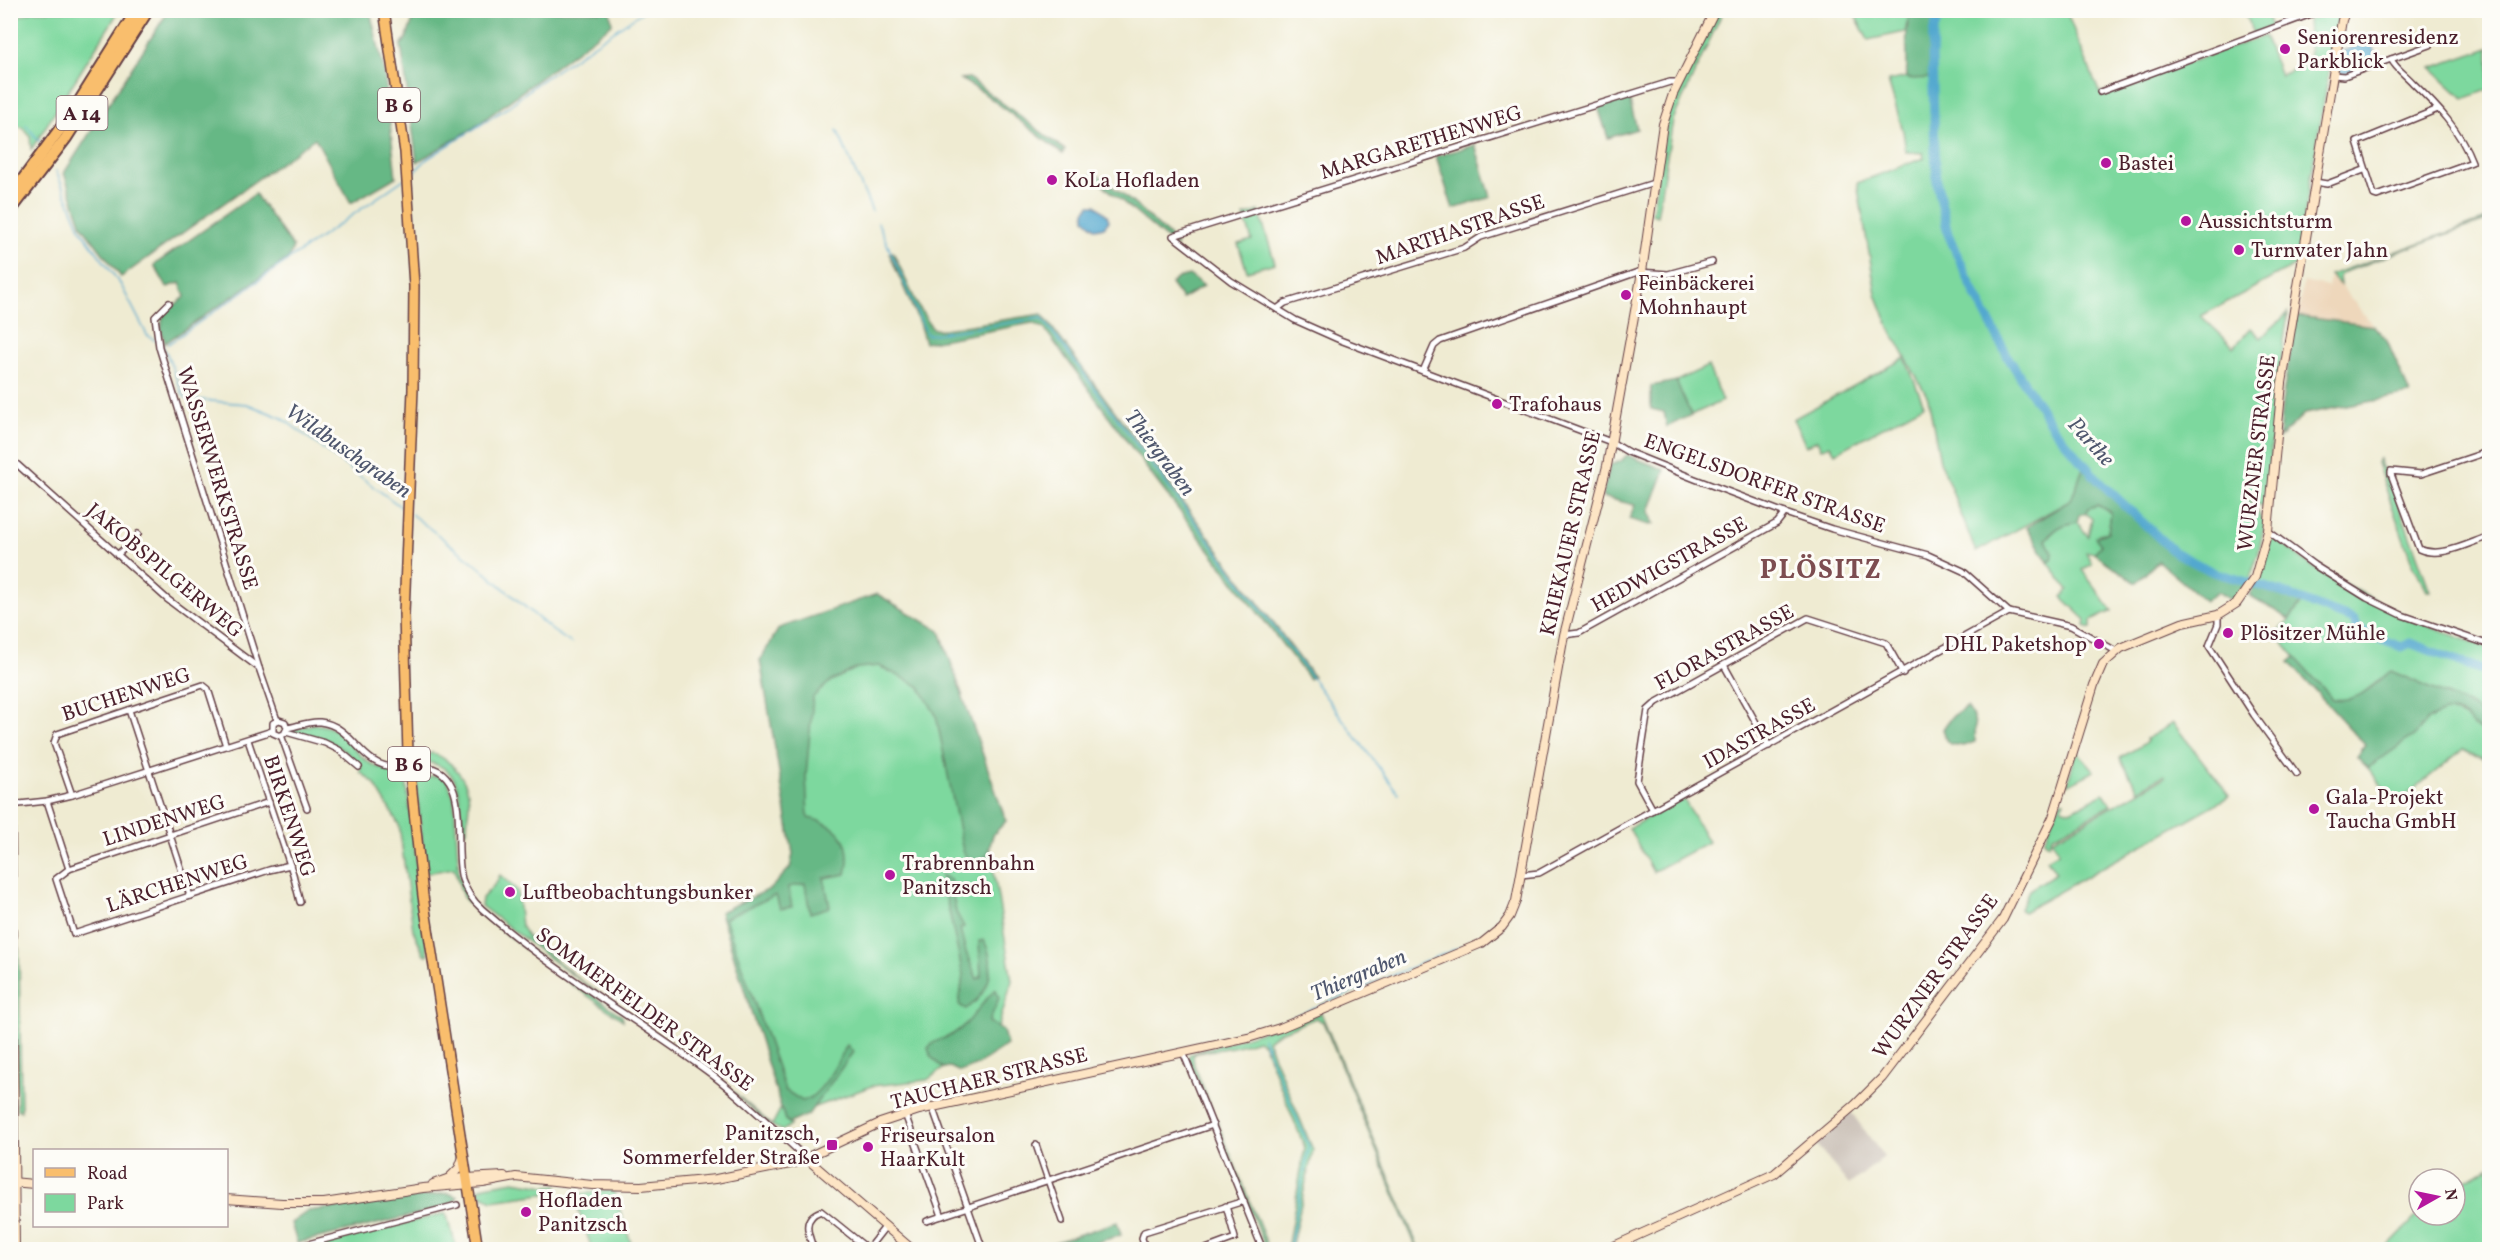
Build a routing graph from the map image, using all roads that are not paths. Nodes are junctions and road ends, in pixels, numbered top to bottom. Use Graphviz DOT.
graph roads {
  1 [pos="137,10"];
  2 [pos="148,10"];
  3 [pos="378,10"];
  4 [pos="384,10"];
  5 [pos="1715,10"];
  6 [pos="2322,10"];
  7 [pos="2346,10"];
  8 [pos="387,39"];
  9 [pos="2430,45"];
  10 [pos="2391,59"];
  11 [pos="2333,75"];
  12 [pos="1678,82"];
  13 [pos="2100,92"];
  14 [pos="2438,109"];
  15 [pos="2364,170"];
  16 [pos="2315,182"];
  17 [pos="1654,183"];
  18 [pos="10,197"];
  19 [pos="10,211"];
  20 [pos="1173,236"];
  21 [pos="1712,262"];
  22 [pos="1642,272"];
  23 [pos="168,303"];
  24 [pos="1277,309"];
  25 [pos="1423,371"];
  26 [pos="1611,442"];
  27 [pos="2490,451"];
  28 [pos="10,458"];
  29 [pos="1785,513"];
  30 [pos="2268,531"];
  31 [pos="138,534"];
  32 [pos="2490,536"];
  33 [pos="117,555"];
  34 [pos="2009,612"];
  35 [pos="2218,615"];
  36 [pos="1564,635"];
  37 [pos="2490,645"];
  38 [pos="2116,651"];
  39 [pos="1724,665"];
  40 [pos="260,668"];
  41 [pos="1903,673"];
  42 [pos="10,705"];
  43 [pos="129,710"];
  44 [pos="11,715"];
  45 [pos="277,720"];
  46 [pos="272,732"];
  47 [pos="285,732"];
  48 [pos="248,740"];
  49 [pos="226,746"];
  50 [pos="1769,746"];
  51 [pos="359,767"];
  52 [pos="150,771"];
  53 [pos="2297,774"];
  54 [pos="72,795"];
  55 [pos="47,801"];
  56 [pos="269,802"];
  57 [pos="11,805"];
  58 [pos="307,808"];
  59 [pos="1653,810"];
  60 [pos="170,835"];
  61 [pos="290,866"];
  62 [pos="69,869"];
  63 [pos="1521,875"];
  64 [pos="190,896"];
  65 [pos="300,902"];
  66 [pos="1502,927"];
  67 [pos="1183,1052"];
  68 [pos="932,1106"];
  69 [pos="904,1114"];
  70 [pos="1213,1125"];
  71 [pos="1036,1145"];
  72 [pos="463,1156"];
  73 [pos="806,1158"];
  74 [pos="447,1179"];
  75 [pos="468,1181"];
  76 [pos="1049,1181"];
  77 [pos="13,1182"];
  78 [pos="33,1184"];
  79 [pos="423,1188"];
  80 [pos="228,1199"];
  81 [pos="1244,1201"];
  82 [pos="457,1206"];
  83 [pos="1226,1206"];
  84 [pos="968,1208"];
  85 [pos="942,1216"];
  86 [pos="927,1221"];
  87 [pos="1062,1221"];
  88 [pos="885,1227"];
  89 [pos="867,1249"];
  90 [pos="15,1250"];
  91 [pos="285,1250"];
  92 [pos="478,1250"];
  93 [pos="814,1250"];
  94 [pos="913,1250"];
  95 [pos="983,1250"];
  96 [pos="1145,1250"];
  97 [pos="1203,1250"];
  98 [pos="1263,1250"];
  99 [pos="1605,1250"];
  1 -- 18 [label="highway, A 14"];
  2 -- 19 [label="highway, A 14"];
  3 -- 8 [label="main road, B 6"];
  4 -- 8 [label="main road, B 6"];
  5 -- 12 [label="street, KRIEKAUER STRASSE"];
  6 -- 13 [label="street"];
  7 -- 11 [label="street, WURZNER STRASSE"];
  8 -- 72 [label="main road, B 6"];
  9 -- 10 [label="street"];
  10 -- 11 [label="street"];
  10 -- 14 [label="street"];
  11 -- 16 [label="street, WURZNER STRASSE"];
  12 -- 17 [label="street, KRIEKAUER STRASSE"];
  12 -- 20 [label="street, MARGARETHENWEG"];
  14 -- 15 [label="street"];
  14 -- 15 [label="street"];
  15 -- 16 [label="street"];
  16 -- 30 [label="street, WURZNER STRASSE"];
  17 -- 22 [label="street, KRIEKAUER STRASSE"];
  17 -- 24 [label="street, MARTHASTRASSE"];
  20 -- 24 [label="street, ENGELSDORFER STRASSE"];
  21 -- 22 [label="street"];
  22 -- 25 [label="street"];
  22 -- 26 [label="street, KRIEKAUER STRASSE"];
  23 -- 40 [label="street, WASSERWERKSTRASSE"];
  24 -- 25 [label="street, ENGELSDORFER STRASSE"];
  25 -- 26 [label="street, ENGELSDORFER STRASSE"];
  26 -- 29 [label="street, ENGELSDORFER STRASSE"];
  26 -- 36 [label="street, KRIEKAUER STRASSE"];
  27 -- 32 [label="street"];
  28 -- 33 [label="street, JAKOBSPILGERWEG"];
  29 -- 34 [label="street, ENGELSDORFER STRASSE"];
  29 -- 36 [label="street, HEDWIGSTRASSE"];
  30 -- 35 [label="street, WURZNER STRASSE"];
  30 -- 37 [label="street"];
  31 -- 33 [label="street"];
  33 -- 40 [label="street, JAKOBSPILGERWEG"];
  34 -- 38 [label="street, ENGELSDORFER STRASSE"];
  34 -- 41 [label="street, IDASTRASSE"];
  35 -- 38 [label="street, WURZNER STRASSE"];
  35 -- 53 [label="street"];
  36 -- 63 [label="street, KRIEKAUER STRASSE"];
  38 -- 99 [label="street, WURZNER STRASSE"];
  39 -- 41 [label="street, FLORASTRASSE"];
  39 -- 50 [label="street"];
  39 -- 59 [label="street, FLORASTRASSE"];
  40 -- 45 [label="street"];
  41 -- 50 [label="street, IDASTRASSE"];
  42 -- 44 [label="street"];
  43 -- 49 [label="street, BUCHENWEG"];
  43 -- 52 [label="street"];
  43 -- 54 [label="street, BUCHENWEG"];
  44 -- 57 [label="street"];
  45 -- 46 [label="street"];
  45 -- 47 [label="street"];
  46 -- 47 [label="street"];
  46 -- 48 [label="street"];
  47 -- 51 [label="street"];
  47 -- 58 [label="street"];
  47 -- 73 [label="street, SOMMERFELDER STRASSE, bridge"];
  48 -- 49 [label="street"];
  48 -- 56 [label="street, BIRKENWEG"];
  49 -- 52 [label="street"];
  50 -- 59 [label="street, IDASTRASSE"];
  52 -- 54 [label="street"];
  52 -- 60 [label="street"];
  54 -- 55 [label="street"];
  55 -- 57 [label="street"];
  55 -- 62 [label="street"];
  56 -- 60 [label="street, LINDENWEG"];
  56 -- 61 [label="street, BIRKENWEG"];
  57 -- 77 [label="street"];
  59 -- 63 [label="street, IDASTRASSE"];
  60 -- 62 [label="street, LINDENWEG"];
  60 -- 64 [label="street"];
  61 -- 64 [label="street, LÄRCHENWEG"];
  61 -- 65 [label="street, BIRKENWEG"];
  62 -- 64 [label="street, LÄRCHENWEG"];
  63 -- 66 [label="street, KRIEKAUER STRASSE"];
  66 -- 67 [label="street, TAUCHAER STRASSE"];
  67 -- 68 [label="street, TAUCHAER STRASSE"];
  67 -- 70 [label="street"];
  68 -- 69 [label="street, TAUCHAER STRASSE"];
  68 -- 84 [label="street"];
  69 -- 73 [label="street, TAUCHAER STRASSE"];
  69 -- 85 [label="street"];
  70 -- 76 [label="street"];
  70 -- 81 [label="street"];
  71 -- 76 [label="street"];
  72 -- 74 [label="street"];
  72 -- 75 [label="main road, B 6"];
  73 -- 75 [label="street, TAUCHAER STRASSE"];
  73 -- 88 [label="street, SOMMERFELDER STRASSE"];
  74 -- 75 [label="street"];
  74 -- 79 [label="street"];
  75 -- 79 [label="street"];
  75 -- 92 [label="main road, B 6"];
  76 -- 84 [label="street"];
  76 -- 87 [label="street"];
  77 -- 78 [label="street"];
  77 -- 90 [label="street"];
  79 -- 80 [label="street"];
  81 -- 83 [label="street"];
  81 -- 98 [label="street"];
  82 -- 91 [label="street"];
  83 -- 96 [label="street"];
  83 -- 97 [label="street"];
  84 -- 85 [label="street"];
  84 -- 95 [label="street"];
  85 -- 86 [label="street"];
  88 -- 89 [label="street"];
  88 -- 94 [label="street, SOMMERFELDER STRASSE"];
  89 -- 93 [label="street"];
}
